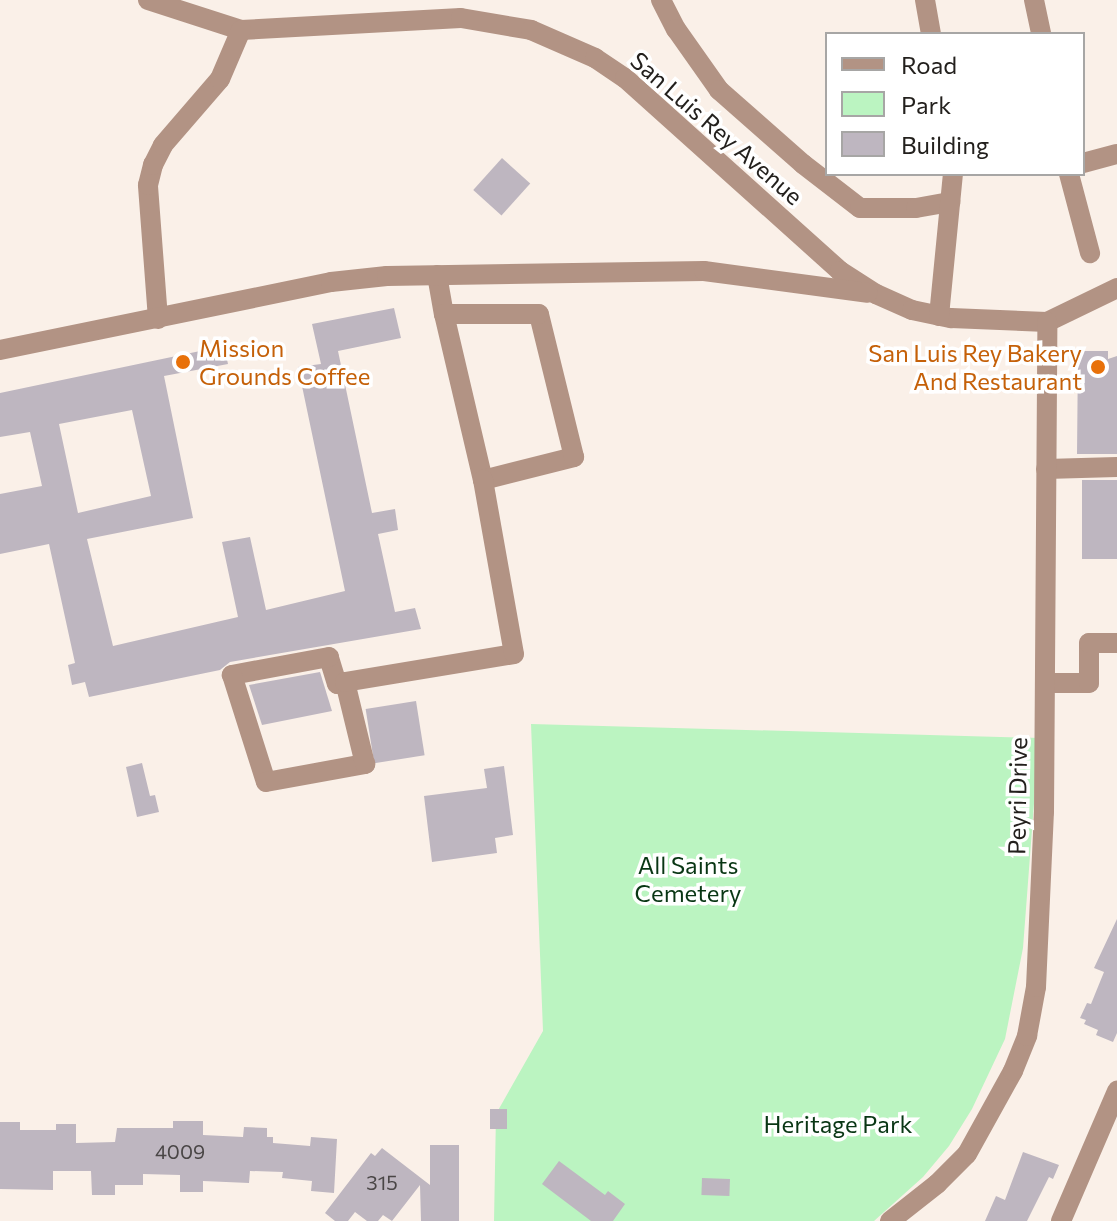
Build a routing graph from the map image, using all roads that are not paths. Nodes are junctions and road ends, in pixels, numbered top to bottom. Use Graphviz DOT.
graph roads {
  1 [pos="148,0"];
  2 [pos="661,0"];
  3 [pos="925,0"];
  4 [pos="1034,0"];
  5 [pos="241,30"];
  6 [pos="931,32"];
  7 [pos="1041,32"];
  8 [pos="1117,154"];
  9 [pos="1085,162"];
  10 [pos="953,176"];
  11 [pos="1070,176"];
  12 [pos="950,202"];
  13 [pos="1090,253"];
  14 [pos="437,275"];
  15 [pos="1117,288"];
  16 [pos="876,294"];
  17 [pos="444,314"];
  18 [pos="939,316"];
  19 [pos="158,319"];
  20 [pos="1047,322"];
  21 [pos="0,350"];
  22 [pos="1117,467"];
  23 [pos="1046,469"];
  24 [pos="483,480"];
  25 [pos="1117,643"];
  26 [pos="345,682"];
  27 [pos="1045,683"];
  28 [pos="1117,1091"];
  29 [pos="890,1221"];
  30 [pos="1061,1221"];
  1 -- 5 [label="street, San Luis Rey Avenue"];
  2 -- 12 [label="street"];
  3 -- 6 [label="street"];
  4 -- 7 [label="street"];
  5 -- 16 [label="street, San Luis Rey Avenue"];
  5 -- 19 [label="street"];
  8 -- 9 [label="street"];
  10 -- 12 [label="street"];
  11 -- 13 [label="street"];
  12 -- 18 [label="street"];
  14 -- 16 [label="street"];
  14 -- 17 [label="street"];
  14 -- 19 [label="street"];
  15 -- 20 [label="street"];
  16 -- 18 [label="street, San Luis Rey Avenue"];
  17 -- 24 [label="street"];
  17 -- 24 [label="street"];
  18 -- 20 [label="street, San Luis Rey Avenue"];
  19 -- 21 [label="street"];
  20 -- 23 [label="street, Peyri Drive"];
  22 -- 23 [label="street"];
  23 -- 27 [label="street, Peyri Drive"];
  24 -- 26 [label="street"];
  25 -- 27 [label="street"];
  26 -- 26 [label="street"];
  27 -- 29 [label="street, Peyri Drive"];
  28 -- 30 [label="street"];
}
